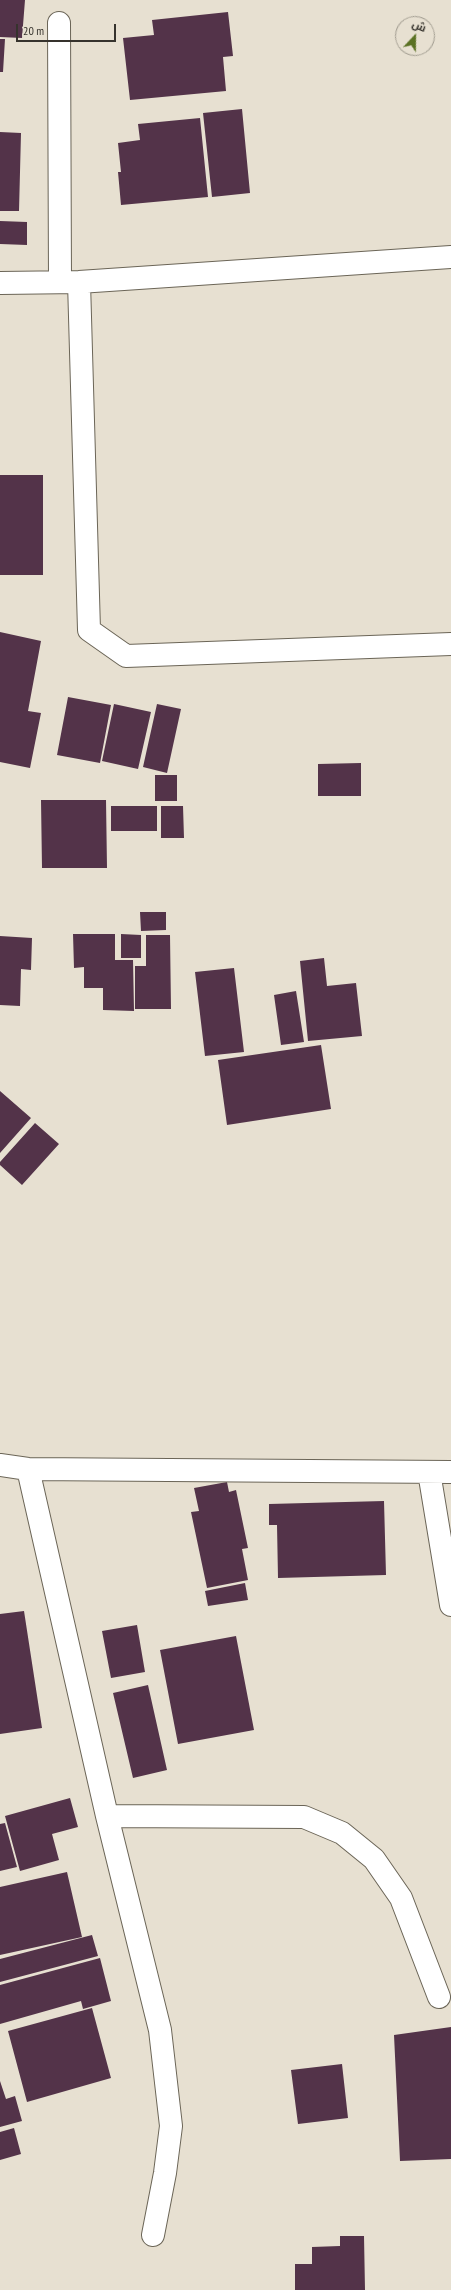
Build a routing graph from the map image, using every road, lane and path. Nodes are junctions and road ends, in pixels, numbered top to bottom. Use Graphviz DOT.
graph roads {
  1 [pos="59,23"];
  2 [pos="451,257"];
  3 [pos="70,282"];
  4 [pos="0,283"];
  5 [pos="451,644"];
  6 [pos="0,1465"];
  7 [pos="28,1469"];
  8 [pos="429,1472"];
  9 [pos="451,1472"];
  10 [pos="451,1605"];
  11 [pos="107,1816"];
  12 [pos="440,1997"];
  13 [pos="154,2235"];
  1 -- 3 [label="street"];
  2 -- 3 [label="street"];
  3 -- 4 [label="street"];
  3 -- 5 [label="street"];
  6 -- 7 [label="street"];
  7 -- 8 [label="street"];
  7 -- 11 [label="street"];
  8 -- 9 [label="street"];
  8 -- 10 [label="street"];
  11 -- 12 [label="street"];
  11 -- 13 [label="street"];
}
